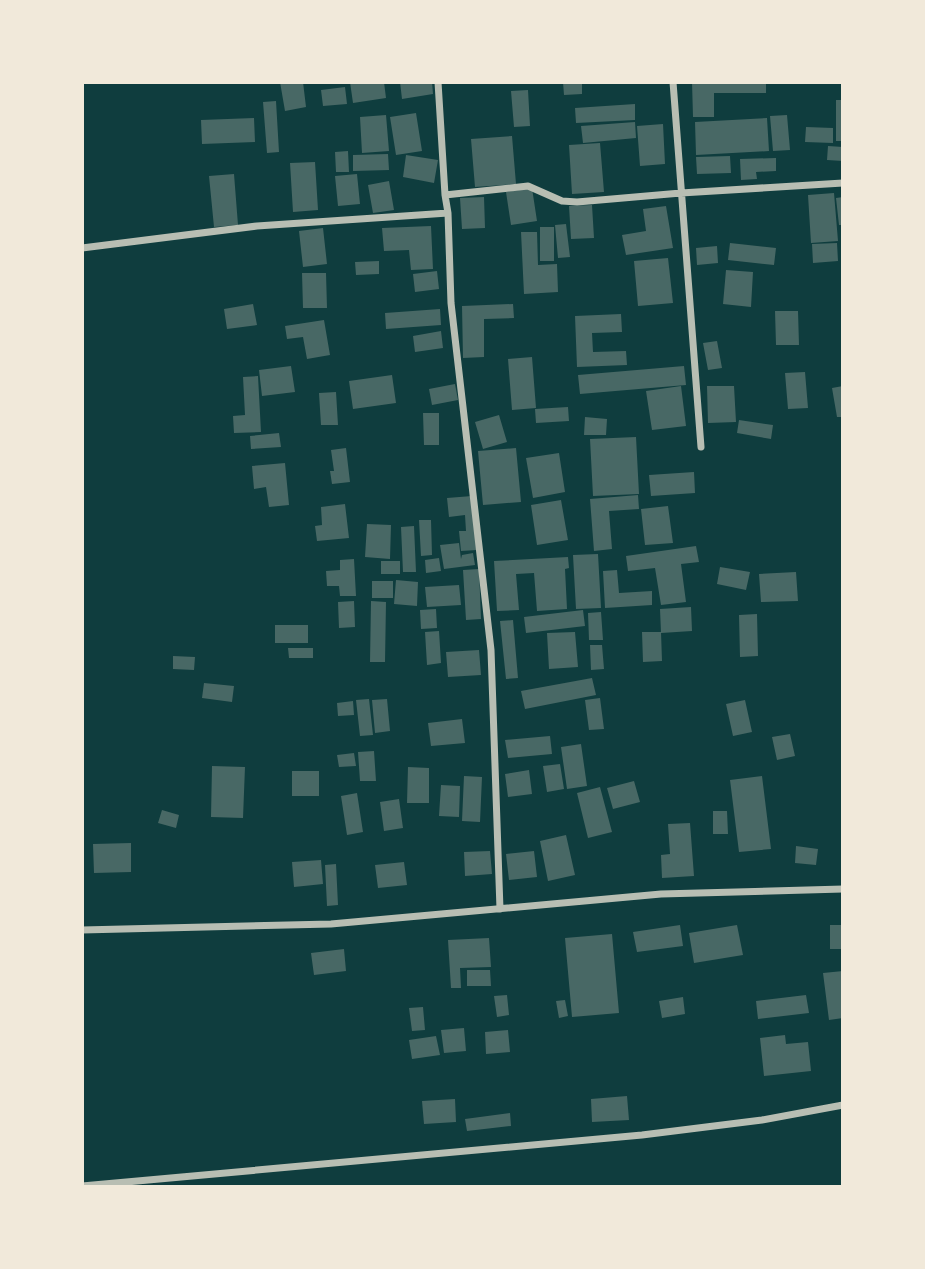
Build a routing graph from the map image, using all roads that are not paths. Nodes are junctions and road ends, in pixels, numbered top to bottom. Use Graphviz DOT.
graph roads {
  1 [pos="438,82"];
  2 [pos="673,82"];
  3 [pos="843,183"];
  4 [pos="681,193"];
  5 [pos="445,195"];
  6 [pos="448,213"];
  7 [pos="82,248"];
  8 [pos="701,447"];
  9 [pos="843,889"];
  10 [pos="500,909"];
  11 [pos="82,930"];
  12 [pos="843,1105"];
  13 [pos="82,1186"];
  1 -- 5 [label="street"];
  2 -- 4 [label="street"];
  3 -- 4 [label="street"];
  4 -- 5 [label="street"];
  4 -- 8 [label="street"];
  5 -- 6 [label="street"];
  6 -- 7 [label="street"];
  6 -- 10 [label="street"];
  9 -- 10 [label="street"];
  10 -- 11 [label="street"];
  12 -- 13 [label="street"];
}
